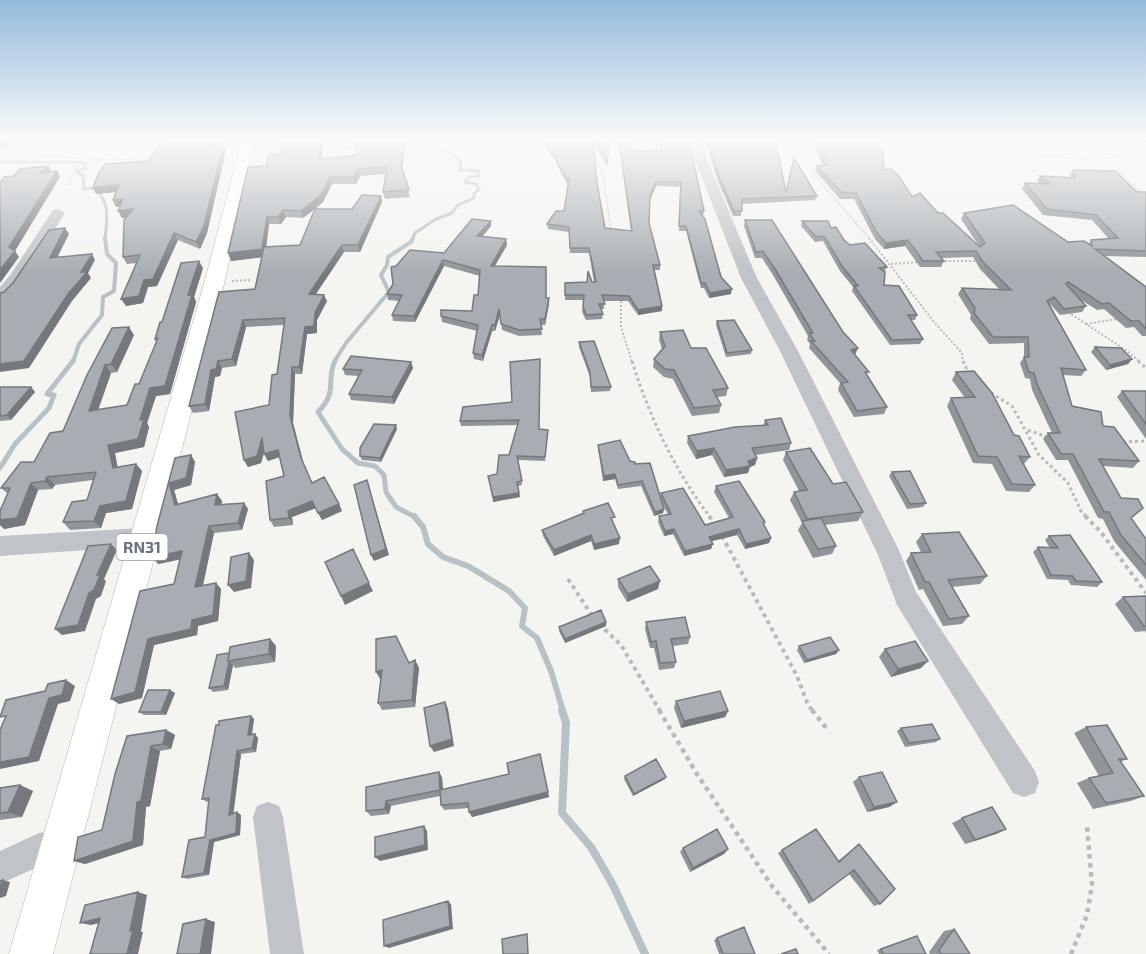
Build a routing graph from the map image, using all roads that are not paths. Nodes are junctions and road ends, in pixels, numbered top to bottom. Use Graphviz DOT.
graph roads {
  1 [pos="236,185"];
  2 [pos="711,185"];
  3 [pos="58,213"];
  4 [pos="0,296"];
  5 [pos="144,537"];
  6 [pos="0,546"];
  7 [pos="1024,782"];
  8 [pos="268,817"];
  9 [pos="62,846"];
  10 [pos="0,868"];
  11 [pos="32,954"];
  12 [pos="287,954"];
  1 -- 5 [label="main road, RN31"];
  2 -- 7 [label="street"];
  3 -- 4 [label="street"];
  5 -- 6 [label="street"];
  5 -- 9 [label="main road, RN31"];
  8 -- 12 [label="street"];
  9 -- 10 [label="street"];
  9 -- 11 [label="main road, RN31"];
}
